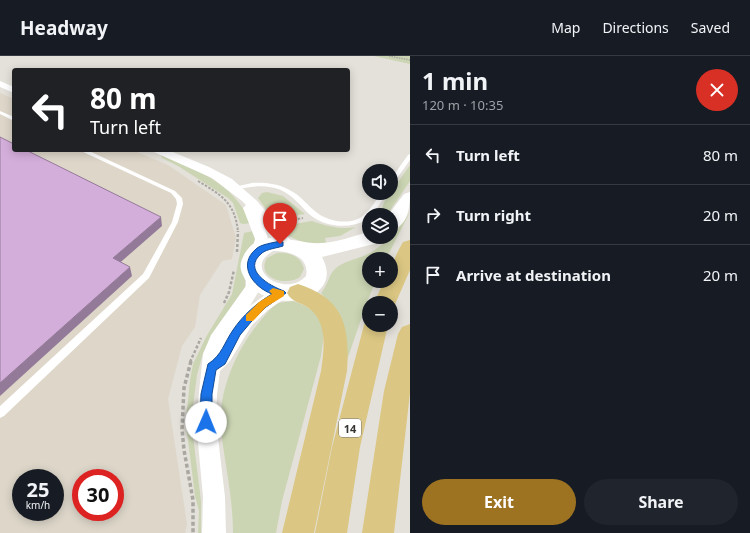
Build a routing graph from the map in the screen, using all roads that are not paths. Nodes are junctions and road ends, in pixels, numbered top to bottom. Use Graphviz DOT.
graph roads {
  1 [pos="0,84"];
  2 [pos="12,89"];
  3 [pos="0,112"];
  4 [pos="12,118"];
  5 [pos="86,152"];
  6 [pos="163,152"];
  7 [pos="410,156"];
  8 [pos="398,173"];
  9 [pos="236,188"];
  10 [pos="410,198"];
  11 [pos="379,200"];
  12 [pos="398,214"];
  13 [pos="362,240"];
  14 [pos="368,244"];
  15 [pos="295,247"];
  16 [pos="410,247"];
  17 [pos="259,250"];
  18 [pos="318,270"];
  19 [pos="254,277"];
  20 [pos="289,293"];
  21 [pos="388,296"];
  22 [pos="374,332"];
  23 [pos="410,334"];
  24 [pos="212,367"];
  25 [pos="0,413"];
  26 [pos="214,533"];
  27 [pos="298,533"];
  28 [pos="331,533"];
  29 [pos="378,533"];
  1 -- 2 [label="street"];
  3 -- 4 [label="lane"];
  5 -- 25 [label="lane"];
  6 -- 9 [label="street"];
  7 -- 8 [label="lane"];
  9 -- 11 [label="lane"];
  9 -- 15 [label="street"];
  9 -- 17 [label="street"];
  10 -- 12 [label="main road"];
  13 -- 15 [label="main road"];
  14 -- 18 [label="main road"];
  15 -- 17 [label="main road"];
  15 -- 18 [label="main road"];
  16 -- 21 [label="main road"];
  17 -- 19 [label="main road"];
  18 -- 20 [label="main road"];
  19 -- 20 [label="main road"];
  19 -- 24 [label="street"];
  20 -- 24 [label="street"];
  20 -- 27 [label="main road"];
  22 -- 28 [label="main road, 14"];
  23 -- 29 [label="main road"];
  24 -- 26 [label="street"];
}
